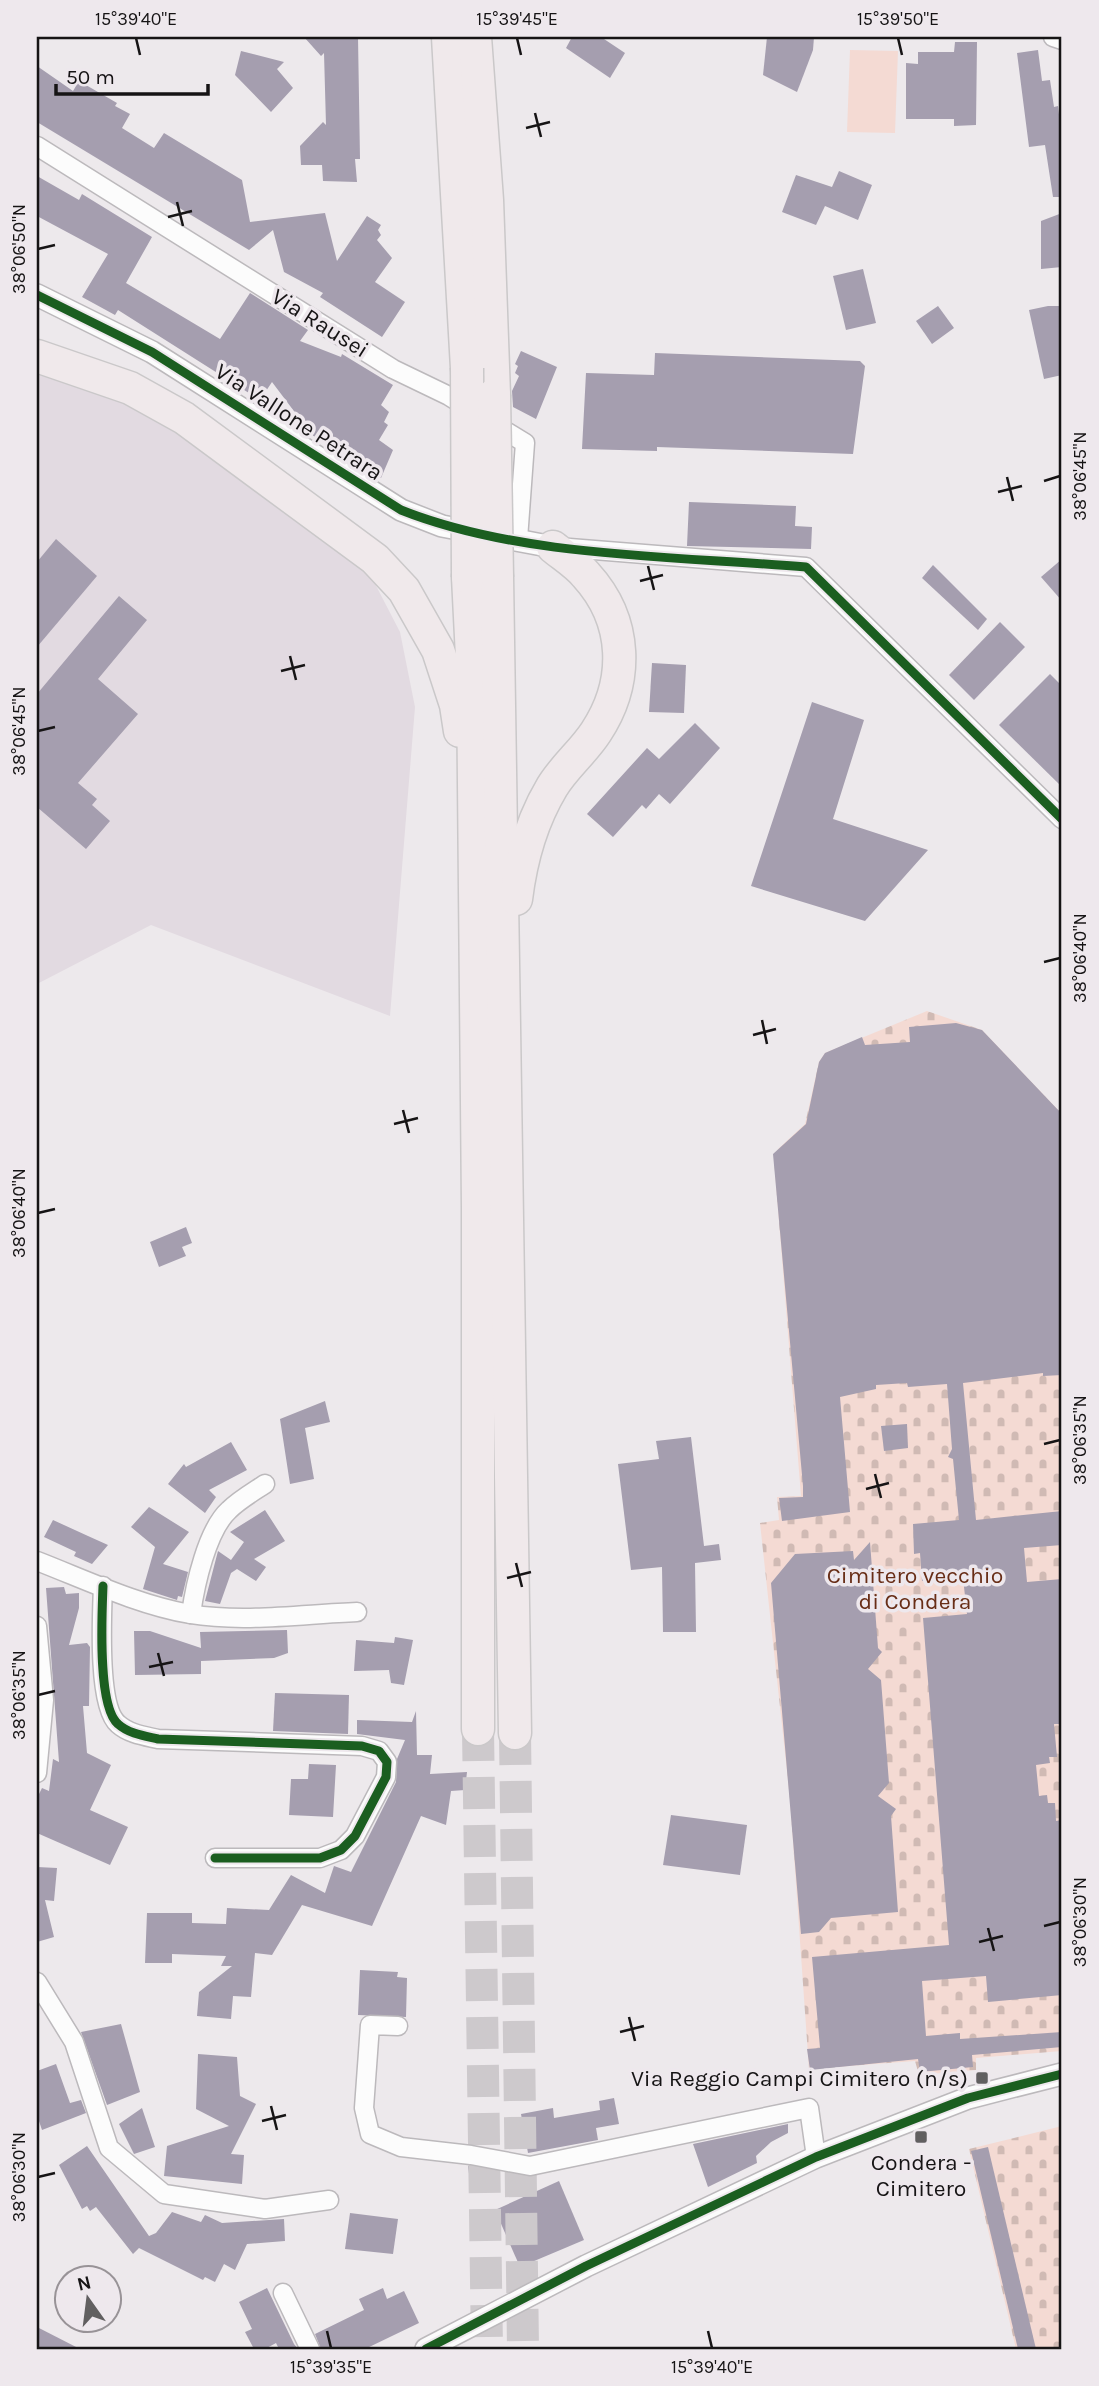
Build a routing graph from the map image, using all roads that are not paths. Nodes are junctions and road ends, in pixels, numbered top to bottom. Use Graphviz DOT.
graph roads {
  1 [pos="448,37"];
  2 [pos="475,37"];
  3 [pos="1054,37"];
  4 [pos="1062,40"];
  5 [pos="37,146"];
  6 [pos="37,295"];
  7 [pos="37,356"];
  8 [pos="518,539"];
  9 [pos="553,547"];
  10 [pos="482,577"];
  11 [pos="1062,819"];
  12 [pos="473,822"];
  13 [pos="502,997"];
  14 [pos="265,1484"];
  15 [pos="37,1561"];
  16 [pos="103,1586"];
  17 [pos="358,1612"];
  18 [pos="191,1614"];
  19 [pos="37,1626"];
  20 [pos="478,1729"];
  21 [pos="515,1733"];
  22 [pos="37,1773"];
  23 [pos="215,1858"];
  24 [pos="37,1982"];
  25 [pos="398,2026"];
  26 [pos="1062,2074"];
  27 [pos="816,2157"];
  28 [pos="329,2200"];
  29 [pos="283,2292"];
  30 [pos="310,2349"];
  31 [pos="426,2349"];
  1 -- 10 [label="highway, bridge"];
  2 -- 10 [label="highway, bridge"];
  3 -- 4 [label="street"];
  5 -- 8 [label="street, Via Rausei"];
  6 -- 8 [label="street, Via Vallone Petrara"];
  7 -- 12 [label="highway"];
  8 -- 9 [label="street, Via Vallone Petrara"];
  9 -- 11 [label="street"];
  9 -- 13 [label="highway"];
  10 -- 12 [label="highway"];
  10 -- 13 [label="highway"];
  12 -- 20 [label="highway"];
  13 -- 21 [label="highway"];
  14 -- 18 [label="street"];
  15 -- 16 [label="street"];
  16 -- 18 [label="street"];
  16 -- 23 [label="street"];
  17 -- 18 [label="street"];
  19 -- 22 [label="street"];
  24 -- 28 [label="street"];
  25 -- 27 [label="street"];
  26 -- 27 [label="street"];
  27 -- 31 [label="street"];
  29 -- 30 [label="street"];
}
